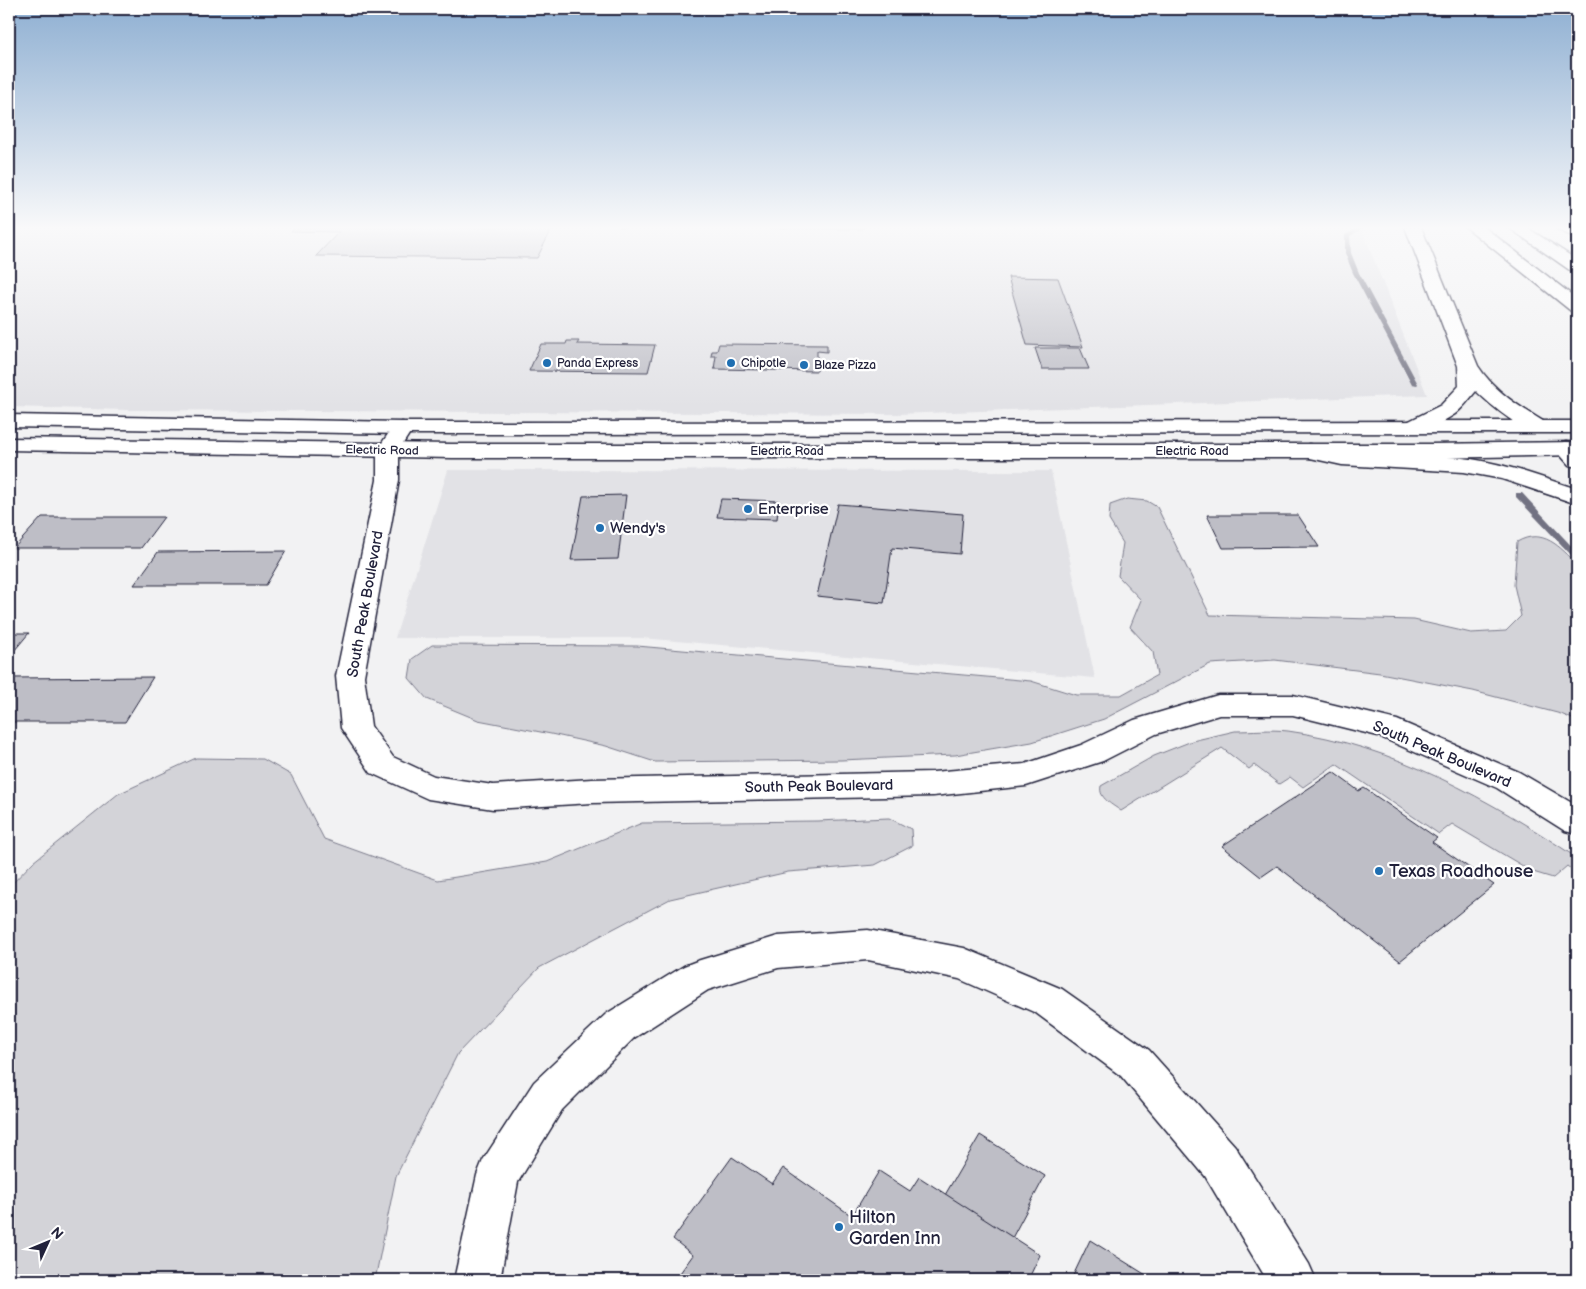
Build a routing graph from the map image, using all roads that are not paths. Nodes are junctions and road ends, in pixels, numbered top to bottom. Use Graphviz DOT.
graph roads {
  1 [pos="1437,287"];
  2 [pos="1551,287"];
  3 [pos="1577,307"];
  4 [pos="1468,366"];
  5 [pos="9,420"];
  6 [pos="1412,427"];
  7 [pos="1539,427"];
  8 [pos="1577,427"];
  9 [pos="395,439"];
  10 [pos="9,444"];
  11 [pos="1309,451"];
  12 [pos="1573,453"];
  13 [pos="1577,496"];
  14 [pos="1577,822"];
  15 [pos="477,1280"];
  16 [pos="1293,1280"];
  1 -- 4 [label="main road"];
  2 -- 3 [label="main road"];
  4 -- 6 [label="main road"];
  4 -- 7 [label="main road"];
  5 -- 9 [label="main road, Electric Road"];
  6 -- 7 [label="main road, Electric Road"];
  6 -- 9 [label="main road, Electric Road"];
  7 -- 8 [label="main road, Electric Road"];
  7 -- 12 [label="main road"];
  9 -- 10 [label="main road, Electric Road"];
  9 -- 11 [label="main road, Electric Road"];
  9 -- 14 [label="main road, South Peak Boulevard"];
  11 -- 12 [label="main road, Electric Road"];
  11 -- 13 [label="main road"];
  15 -- 16 [label="main road"];
}
